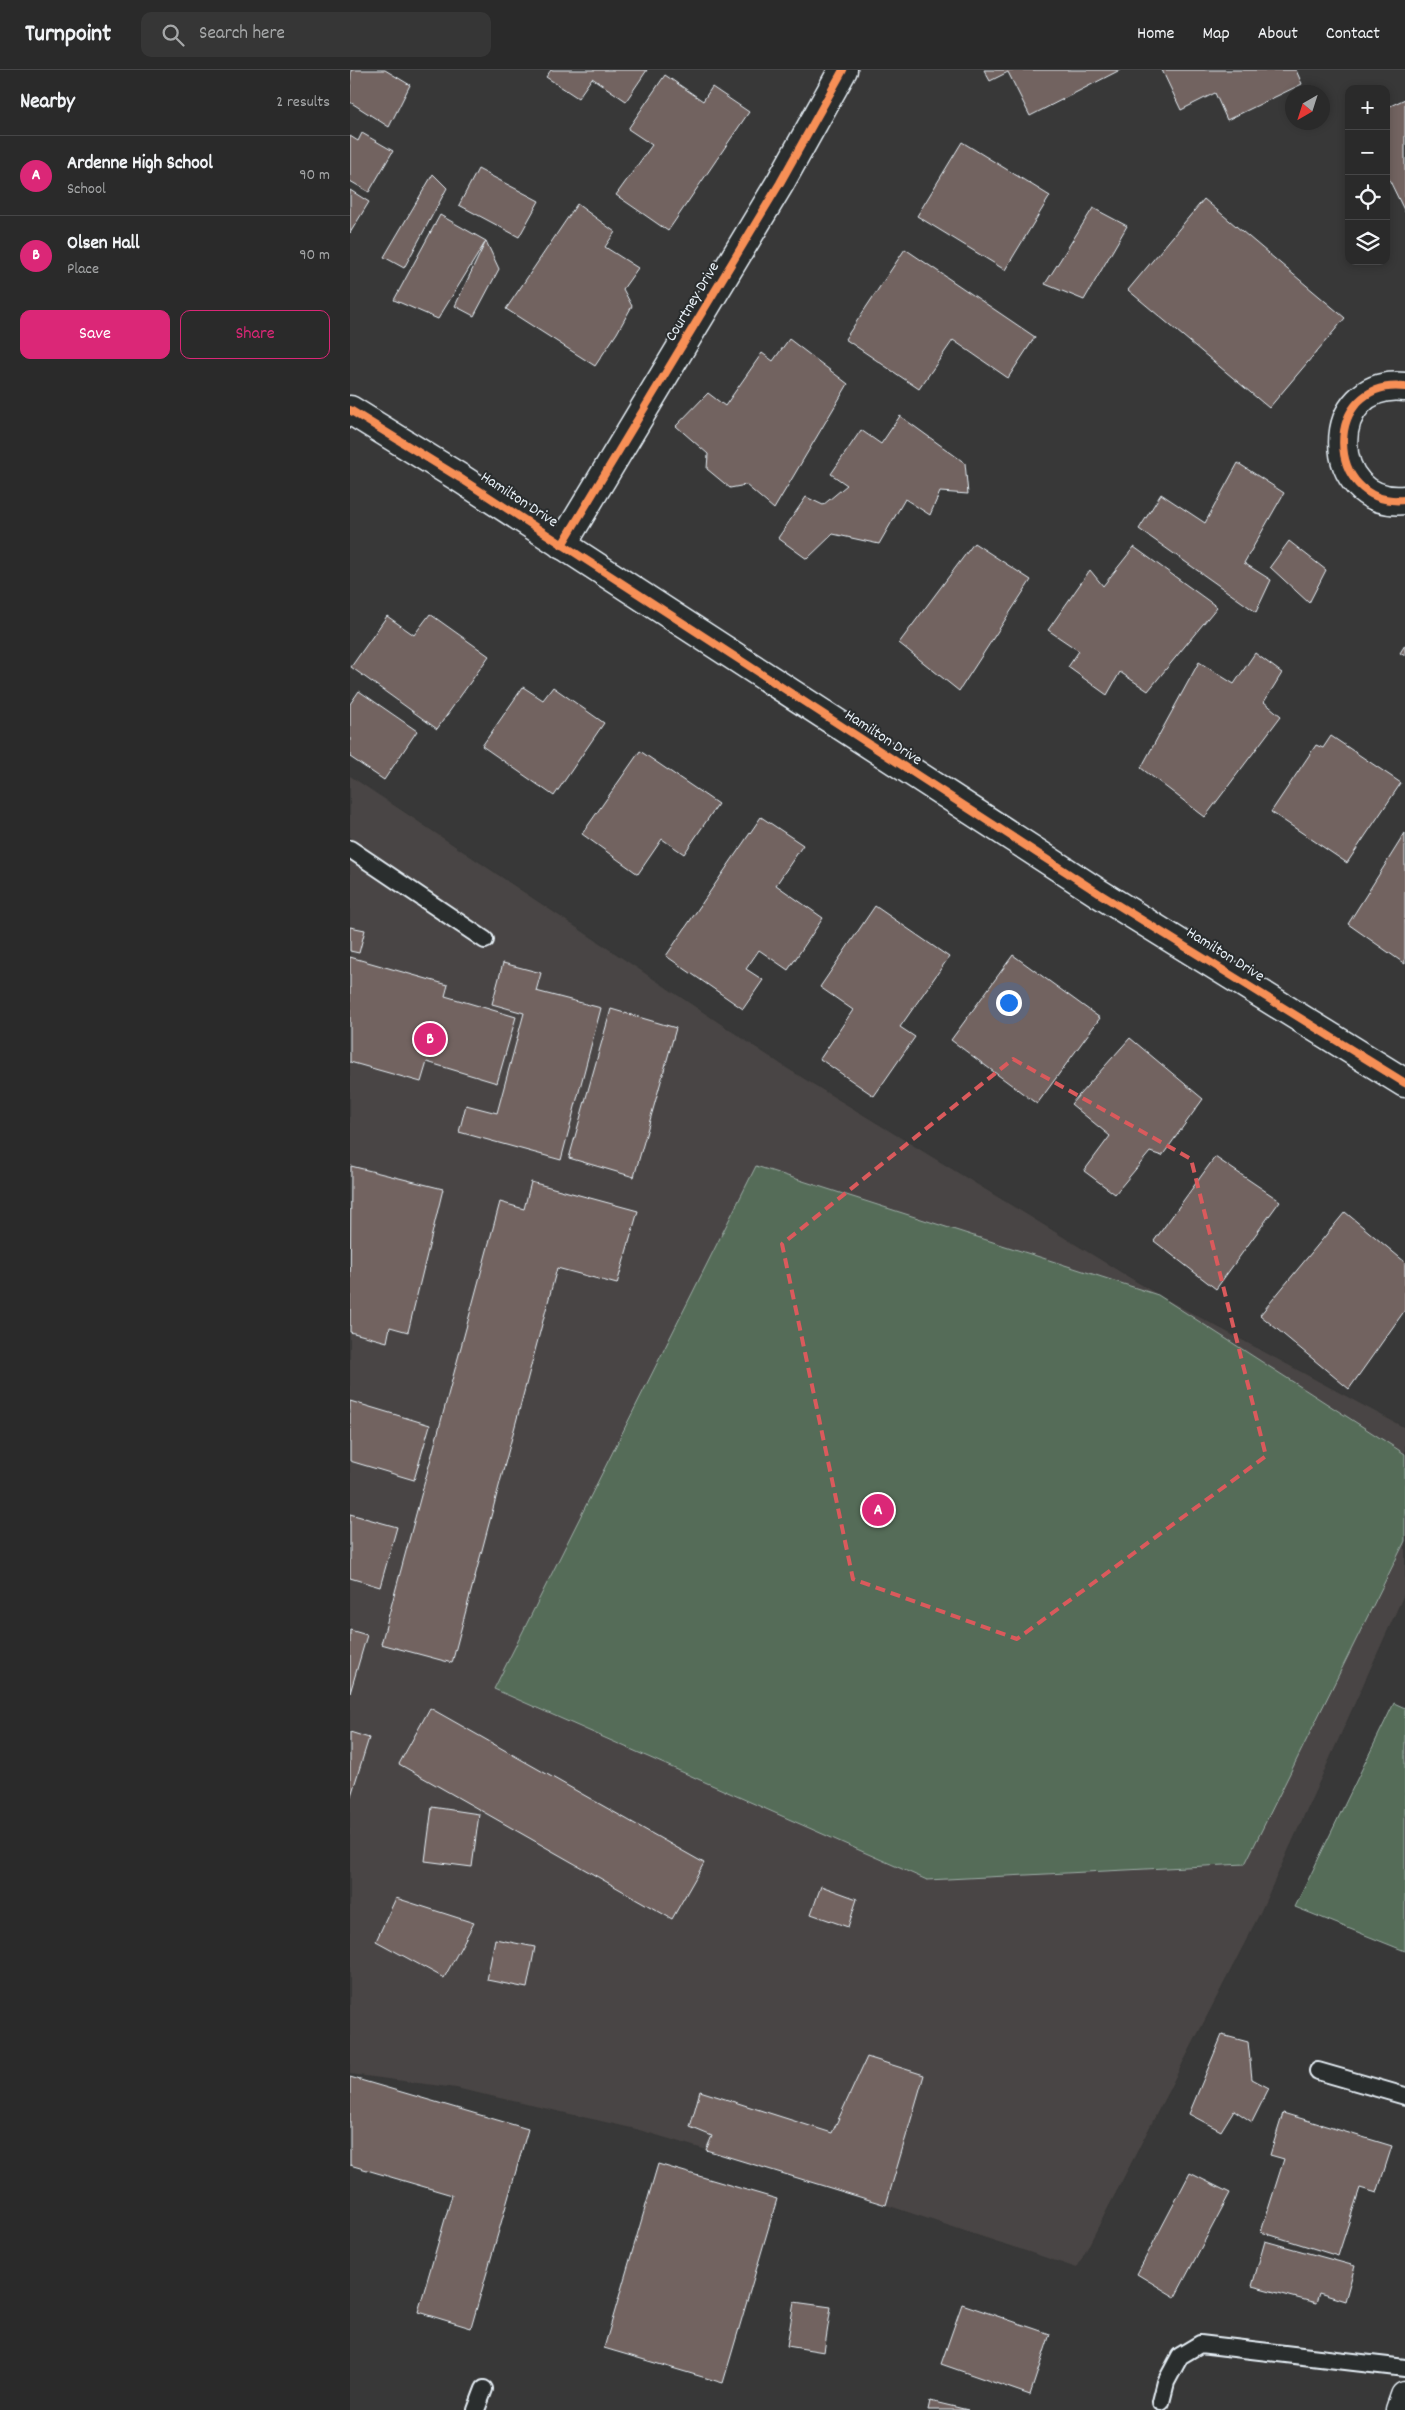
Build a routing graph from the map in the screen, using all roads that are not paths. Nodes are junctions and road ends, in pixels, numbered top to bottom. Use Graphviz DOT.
graph roads {
  1 [pos="843,70"];
  2 [pos="1405,387"];
  3 [pos="350,410"];
  4 [pos="1405,500"];
  5 [pos="562,545"];
  6 [pos="350,848"];
  7 [pos="485,940"];
  8 [pos="1405,1083"];
  9 [pos="1318,2070"];
  10 [pos="1405,2096"];
  11 [pos="1405,2368"];
  12 [pos="484,2389"];
  13 [pos="1405,2396"];
  14 [pos="1161,2402"];
  15 [pos="476,2410"];
  16 [pos="1400,2410"];
  1 -- 5 [label="street, Courtney Drive"];
  2 -- 4 [label="street"];
  3 -- 5 [label="street, Hamilton Drive"];
  5 -- 8 [label="street, Hamilton Drive"];
  6 -- 7 [label="lane"];
  9 -- 10 [label="lane"];
  11 -- 14 [label="lane"];
  12 -- 15 [label="lane"];
  13 -- 16 [label="street"];
}
